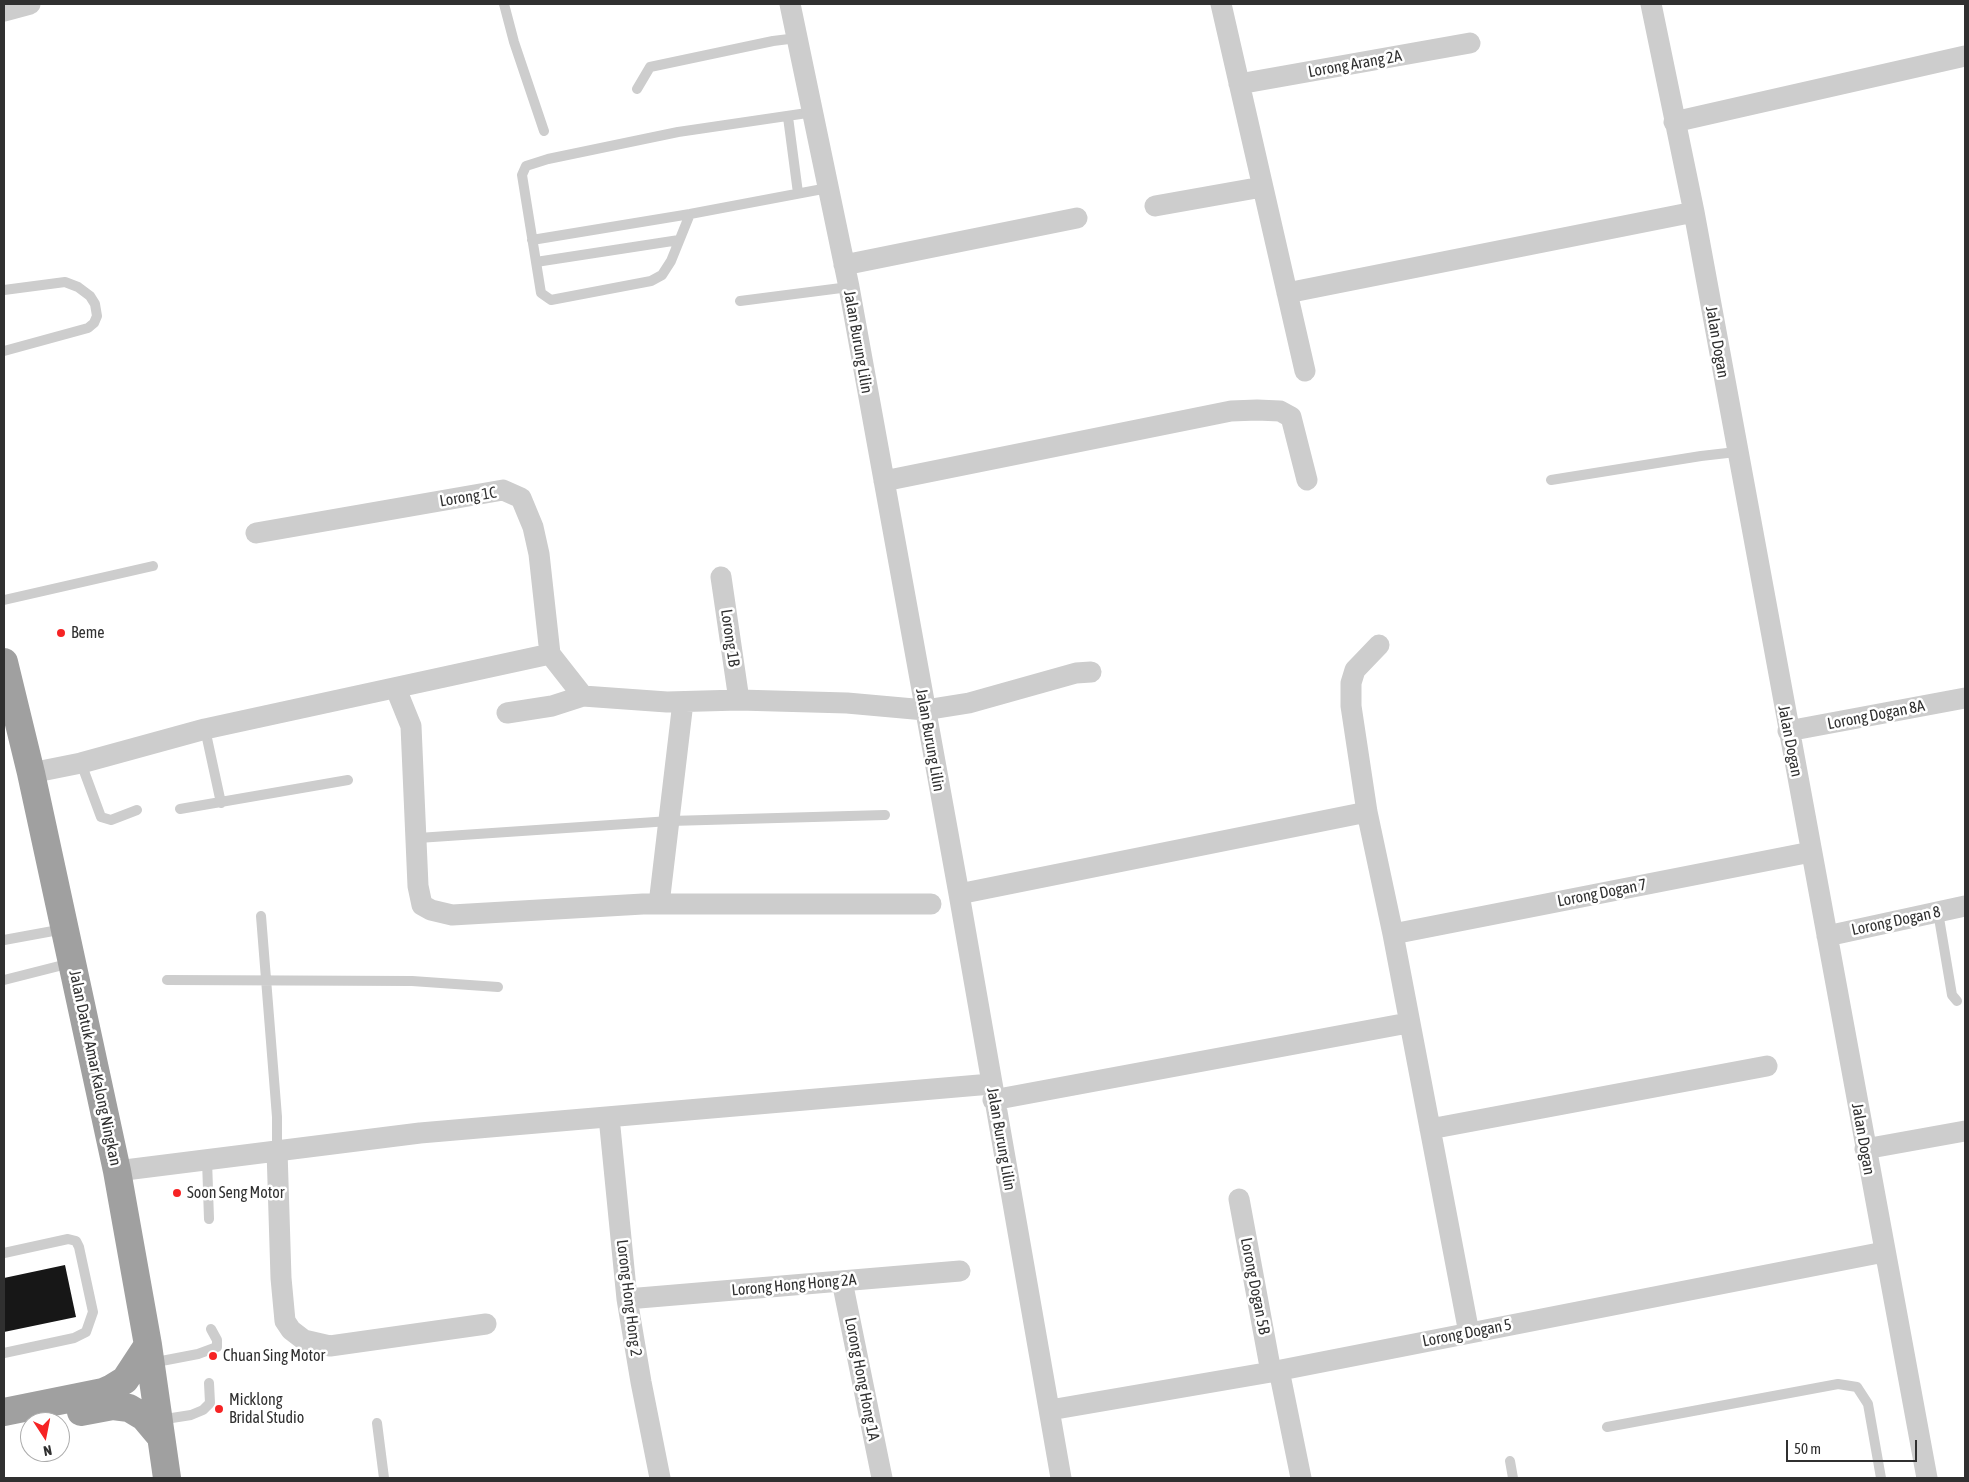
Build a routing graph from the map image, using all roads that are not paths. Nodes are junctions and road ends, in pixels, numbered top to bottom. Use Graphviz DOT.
graph roads {
  1 [pos="30,4"];
  2 [pos="504,4"];
  3 [pos="790,4"];
  4 [pos="1221,4"];
  5 [pos="1651,4"];
  6 [pos="4,11"];
  7 [pos="797,38"];
  8 [pos="1470,43"];
  9 [pos="1965,56"];
  10 [pos="1239,84"];
  11 [pos="637,89"];
  12 [pos="814,112"];
  13 [pos="788,117"];
  14 [pos="1674,122"];
  15 [pos="544,130"];
  16 [pos="1262,187"];
  17 [pos="828,188"];
  18 [pos="798,193"];
  19 [pos="1155,206"];
  20 [pos="1694,212"];
  21 [pos="690,214"];
  22 [pos="1077,218"];
  23 [pos="532,240"];
  24 [pos="679,240"];
  25 [pos="536,262"];
  26 [pos="844,265"];
  27 [pos="849,287"];
  28 [pos="4,290"];
  29 [pos="1287,292"];
  30 [pos="740,300"];
  31 [pos="4,351"];
  32 [pos="1305,371"];
  33 [pos="1736,452"];
  34 [pos="1307,480"];
  35 [pos="1551,480"];
  36 [pos="884,481"];
  37 [pos="256,533"];
  38 [pos="154,566"];
  39 [pos="721,577"];
  40 [pos="4,600"];
  41 [pos="1380,645"];
  42 [pos="550,654"];
  43 [pos="4,662"];
  44 [pos="1091,672"];
  45 [pos="396,689"];
  46 [pos="583,696"];
  47 [pos="1965,698"];
  48 [pos="739,700"];
  49 [pos="684,702"];
  50 [pos="925,710"];
  51 [pos="507,713"];
  52 [pos="206,729"];
  53 [pos="1788,731"];
  54 [pos="81,763"];
  55 [pos="31,773"];
  56 [pos="348,780"];
  57 [pos="221,803"];
  58 [pos="180,809"];
  59 [pos="137,810"];
  60 [pos="1367,812"];
  61 [pos="885,815"];
  62 [pos="670,821"];
  63 [pos="418,838"];
  64 [pos="1811,852"];
  65 [pos="959,894"];
  66 [pos="659,904"];
  67 [pos="931,904"];
  68 [pos="1965,906"];
  69 [pos="1938,912"];
  70 [pos="261,916"];
  71 [pos="64,929"];
  72 [pos="1393,934"];
  73 [pos="1827,936"];
  74 [pos="4,940"];
  75 [pos="72,963"];
  76 [pos="265,979"];
  77 [pos="4,980"];
  78 [pos="167,980"];
  79 [pos="498,987"];
  80 [pos="1956,1001"];
  81 [pos="1408,1022"];
  82 [pos="1767,1066"];
  83 [pos="992,1092"];
  84 [pos="609,1117"];
  85 [pos="1430,1129"];
  86 [pos="1965,1131"];
  87 [pos="1865,1149"];
  88 [pos="277,1150"];
  89 [pos="207,1160"];
  90 [pos="117,1171"];
  91 [pos="1239,1199"];
  92 [pos="209,1219"];
  93 [pos="1884,1252"];
  94 [pos="4,1253"];
  95 [pos="960,1271"];
  96 [pos="842,1281"];
  97 [pos="627,1299"];
  98 [pos="486,1324"];
  99 [pos="211,1329"];
  100 [pos="1469,1333"];
  101 [pos="4,1353"];
  102 [pos="149,1354"];
  103 [pos="1275,1371"];
  104 [pos="209,1383"];
  105 [pos="1050,1410"];
  106 [pos="4,1412"];
  107 [pos="70,1415"];
  108 [pos="378,1422"];
  109 [pos="20,1425"];
  110 [pos="1607,1427"];
  111 [pos="159,1428"];
  112 [pos="4,1429"];
  113 [pos="1510,1461"];
  114 [pos="167,1478"];
  115 [pos="384,1478"];
  116 [pos="660,1478"];
  117 [pos="882,1478"];
  118 [pos="1059,1478"];
  119 [pos="1301,1478"];
  120 [pos="1513,1478"];
  121 [pos="1881,1478"];
  122 [pos="1927,1478"];
  1 -- 6 [label="street"];
  2 -- 15 [label="lane"];
  3 -- 7 [label="street, Jalan Burung Lilin"];
  4 -- 10 [label="street"];
  5 -- 14 [label="street, Jalan Dogan"];
  7 -- 11 [label="lane"];
  7 -- 12 [label="street, Jalan Burung Lilin"];
  8 -- 10 [label="street, Lorong Arang 2A"];
  9 -- 14 [label="street"];
  10 -- 16 [label="street"];
  12 -- 13 [label="lane"];
  12 -- 17 [label="street, Jalan Burung Lilin"];
  13 -- 18 [label="lane"];
  13 -- 23 [label="lane"];
  14 -- 20 [label="street, Jalan Dogan"];
  16 -- 19 [label="street"];
  16 -- 29 [label="street"];
  17 -- 18 [label="lane"];
  17 -- 26 [label="street, Jalan Burung Lilin"];
  18 -- 21 [label="lane"];
  20 -- 29 [label="street"];
  20 -- 33 [label="street, Jalan Dogan"];
  21 -- 23 [label="lane"];
  21 -- 24 [label="lane"];
  22 -- 26 [label="street"];
  23 -- 25 [label="lane"];
  24 -- 25 [label="lane"];
  24 -- 25 [label="lane"];
  26 -- 27 [label="street, Jalan Burung Lilin"];
  27 -- 30 [label="lane"];
  27 -- 36 [label="street, Jalan Burung Lilin"];
  28 -- 31 [label="lane"];
  29 -- 32 [label="street"];
  33 -- 35 [label="lane"];
  33 -- 53 [label="street, Jalan Dogan"];
  34 -- 36 [label="street"];
  36 -- 50 [label="street, Jalan Burung Lilin"];
  37 -- 42 [label="street, Lorong 1C"];
  38 -- 40 [label="lane"];
  39 -- 48 [label="street, Lorong 1B"];
  41 -- 60 [label="street"];
  42 -- 45 [label="street"];
  42 -- 46 [label="street"];
  43 -- 55 [label="highway, Jalan Datuk Amar Kalong Ningkan"];
  44 -- 50 [label="street"];
  45 -- 52 [label="street"];
  45 -- 63 [label="street"];
  46 -- 49 [label="street"];
  46 -- 51 [label="street"];
  47 -- 53 [label="street, Lorong Dogan 8A"];
  48 -- 49 [label="street"];
  48 -- 50 [label="street"];
  49 -- 62 [label="street"];
  50 -- 65 [label="street, Jalan Burung Lilin"];
  52 -- 54 [label="street"];
  52 -- 57 [label="lane"];
  53 -- 64 [label="street, Jalan Dogan"];
  54 -- 55 [label="street"];
  54 -- 59 [label="lane"];
  55 -- 71 [label="highway, Jalan Datuk Amar Kalong Ningkan"];
  56 -- 57 [label="lane"];
  57 -- 58 [label="lane"];
  60 -- 65 [label="street"];
  60 -- 72 [label="street"];
  61 -- 62 [label="lane"];
  62 -- 63 [label="lane"];
  62 -- 66 [label="street"];
  63 -- 66 [label="street"];
  64 -- 72 [label="street, Lorong Dogan 7"];
  64 -- 73 [label="street, Jalan Dogan"];
  65 -- 83 [label="street, Jalan Burung Lilin"];
  66 -- 67 [label="street"];
  68 -- 69 [label="street, Lorong Dogan 8"];
  69 -- 73 [label="street, Lorong Dogan 8"];
  69 -- 80 [label="lane"];
  70 -- 76 [label="lane"];
  71 -- 74 [label="lane"];
  71 -- 75 [label="highway, Jalan Datuk Amar Kalong Ningkan"];
  72 -- 81 [label="street"];
  73 -- 87 [label="street, Jalan Dogan"];
  75 -- 77 [label="lane"];
  75 -- 90 [label="highway, Jalan Datuk Amar Kalong Ningkan"];
  76 -- 78 [label="lane"];
  76 -- 79 [label="lane"];
  76 -- 88 [label="lane"];
  81 -- 83 [label="street"];
  81 -- 85 [label="street"];
  82 -- 85 [label="street"];
  83 -- 84 [label="street"];
  83 -- 105 [label="street, Jalan Burung Lilin"];
  84 -- 88 [label="street"];
  84 -- 97 [label="street, Lorong Hong Hong 2"];
  85 -- 100 [label="street"];
  86 -- 87 [label="street"];
  87 -- 93 [label="street, Jalan Dogan"];
  88 -- 89 [label="street"];
  88 -- 98 [label="street"];
  89 -- 90 [label="street"];
  89 -- 92 [label="lane"];
  90 -- 102 [label="highway, Jalan Datuk Amar Kalong Ningkan"];
  91 -- 103 [label="street, Lorong Dogan 5B"];
  93 -- 100 [label="street, Lorong Dogan 5"];
  93 -- 122 [label="street, Jalan Dogan"];
  94 -- 101 [label="lane"];
  95 -- 96 [label="street, Lorong Hong Hong 2A"];
  96 -- 97 [label="street, Lorong Hong Hong 2A"];
  96 -- 117 [label="street, Lorong Hong Hong 1A"];
  97 -- 116 [label="street, Lorong Hong Hong 2"];
  99 -- 102 [label="lane"];
  100 -- 103 [label="street, Lorong Dogan 5"];
  102 -- 106 [label="highway"];
  102 -- 111 [label="highway, Jalan Datuk Amar Kalong Ningkan"];
  103 -- 105 [label="street, Lorong Dogan 5"];
  103 -- 119 [label="street, Lorong Dogan 5B"];
  104 -- 111 [label="lane"];
  105 -- 118 [label="street, Jalan Burung Lilin"];
  107 -- 111 [label="highway"];
  108 -- 115 [label="lane"];
  109 -- 112 [label="highway"];
  110 -- 121 [label="lane"];
  111 -- 114 [label="highway, Jalan Datuk Amar Kalong Ningkan"];
  113 -- 120 [label="lane"];
}
